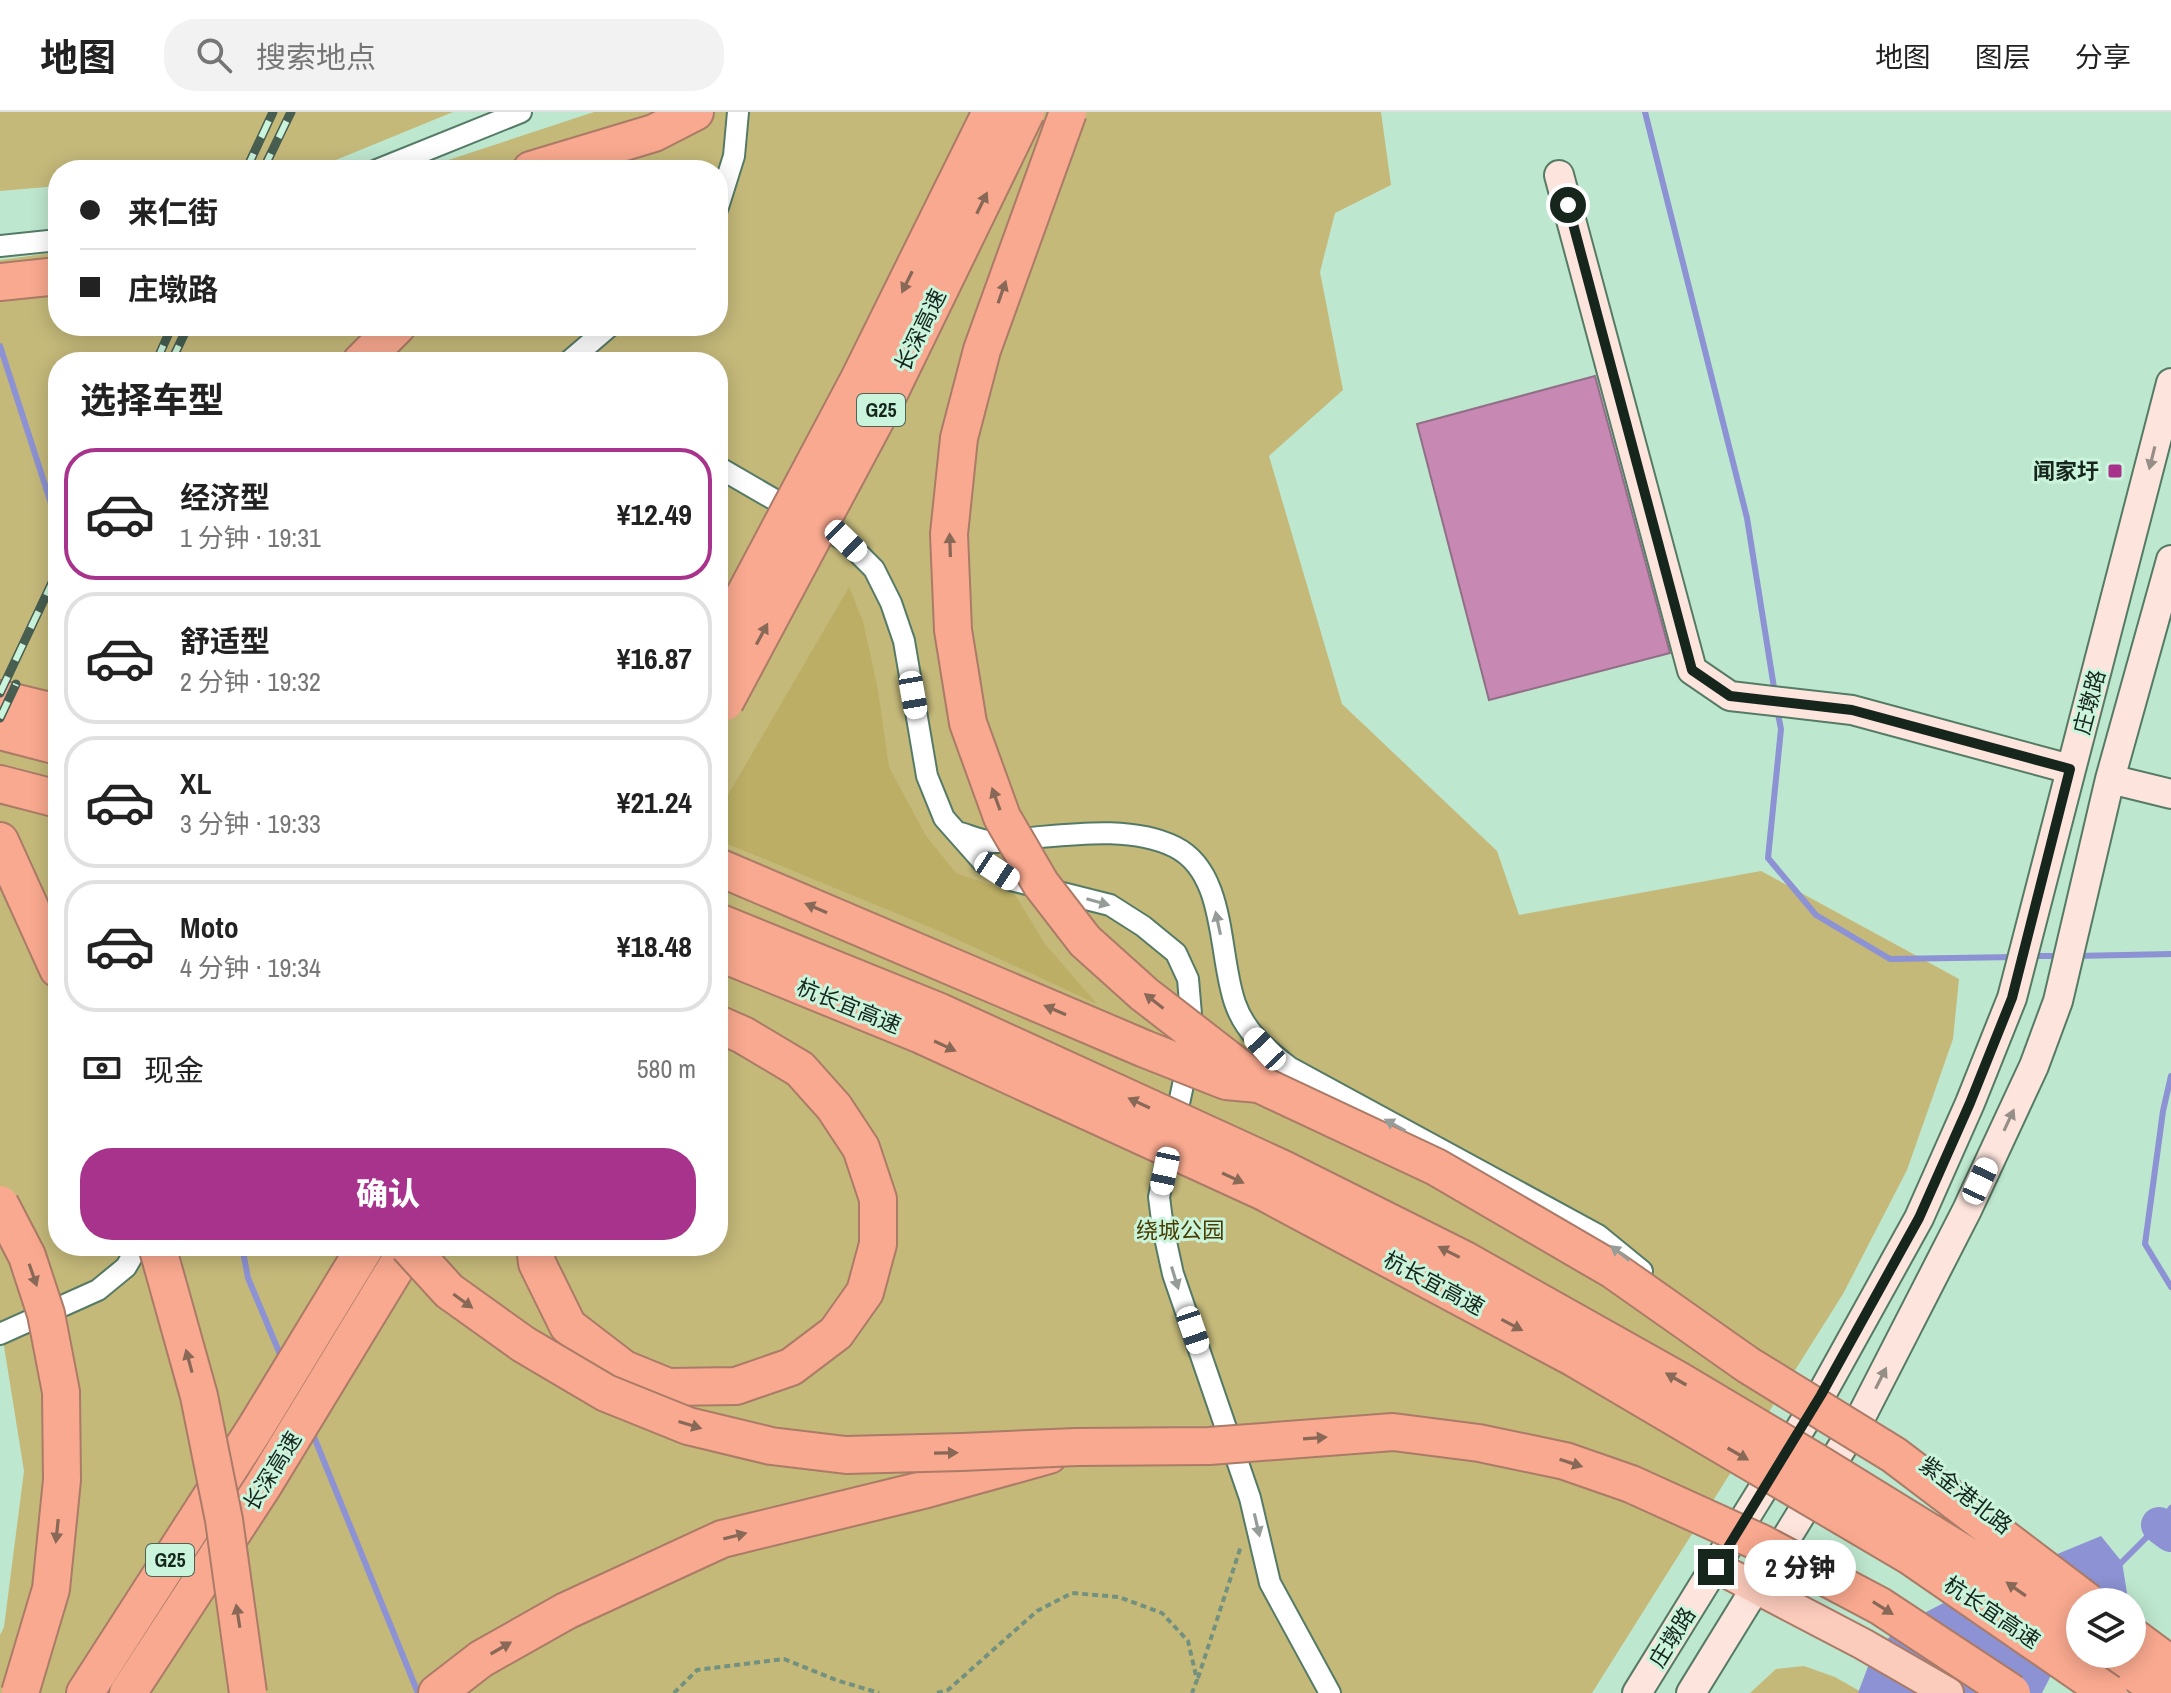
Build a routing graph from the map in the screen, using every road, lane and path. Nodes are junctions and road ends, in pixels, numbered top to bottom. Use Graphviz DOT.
graph roads {
  1 [pos="521,112"];
  2 [pos="695,112"];
  3 [pos="738,112"];
  4 [pos="991,112"];
  5 [pos="1026,112"];
  6 [pos="1068,112"];
  7 [pos="654,133"];
  8 [pos="402,160"];
  9 [pos="564,160"];
  10 [pos="610,160"];
  11 [pos="728,175"];
  12 [pos="1559,175"];
  13 [pos="48,241"];
  14 [pos="9,244"];
  15 [pos="48,277"];
  16 [pos="0,282"];
  17 [pos="387,336"];
  18 [pos="598,336"];
  19 [pos="371,352"];
  20 [pos="580,352"];
  21 [pos="2171,383"];
  22 [pos="728,473"];
  23 [pos="2171,560"];
  24 [pos="728,626"];
  25 [pos="728,698"];
  26 [pos="0,699"];
  27 [pos="48,711"];
  28 [pos="0,731"];
  29 [pos="48,743"];
  30 [pos="2070,769"];
  31 [pos="2110,779"];
  32 [pos="0,784"];
  33 [pos="2171,794"];
  34 [pos="48,796"];
  35 [pos="957,832"];
  36 [pos="0,841"];
  37 [pos="728,871"];
  38 [pos="728,926"];
  39 [pos="48,946"];
  40 [pos="728,956"];
  41 [pos="728,1028"];
  42 [pos="1259,1084"];
  43 [pos="0,1204"];
  44 [pos="132,1256"];
  45 [pos="160,1256"];
  46 [pos="359,1256"];
  47 [pos="403,1256"];
  48 [pos="418,1256"];
  49 [pos="536,1256"];
  50 [pos="0,1334"];
  51 [pos="1821,1395"];
  52 [pos="1862,1415"];
  53 [pos="1076,1447"];
  54 [pos="1242,1545"];
  55 [pos="1716,1567"];
  56 [pos="2070,1588"];
  57 [pos="2089,1588"];
  58 [pos="1754,1589"];
  59 [pos="2066,1624"];
  60 [pos="2146,1635"];
  61 [pos="2146,1639"];
  62 [pos="2171,1651"];
  63 [pos="2171,1665"];
  64 [pos="2128,1668"];
  65 [pos="1197,1680"];
  66 [pos="949,1692"];
  67 [pos="20,1693"];
  68 [pos="85,1693"];
  69 [pos="128,1693"];
  70 [pos="248,1693"];
  71 [pos="437,1693"];
  72 [pos="674,1693"];
  73 [pos="879,1693"];
  74 [pos="937,1693"];
  75 [pos="1192,1693"];
  76 [pos="1330,1693"];
  77 [pos="1637,1693"];
  78 [pos="1691,1693"];
  79 [pos="1948,1693"];
  80 [pos="2012,1693"];
  81 [pos="2109,1693"];
  82 [pos="2163,1693"];
  1 -- 8 [label="street"];
  2 -- 7 [label="highway"];
  3 -- 11 [label="street"];
  4 -- 24 [label="highway, 长深高速 / G25, one-way, bridge"];
  25 -- 5 [label="highway, 长深高速 / G25, one-way, bridge"];
  42 -- 6 [label="highway, one-way, bridge"];
  7 -- 9 [label="highway"];
  7 -- 10 [label="highway"];
  12 -- 30 [label="main road"];
  13 -- 14 [label="street"];
  15 -- 16 [label="highway"];
  17 -- 19 [label="highway"];
  18 -- 20 [label="street"];
  21 -- 30 [label="main road, 庄墩路, one-way"];
  22 -- 35 [label="street"];
  23 -- 31 [label="main road, 庄墩路"];
  26 -- 27 [label="highway"];
  28 -- 29 [label="highway"];
  30 -- 51 [label="main road, 庄墩路"];
  31 -- 33 [label="main road"];
  52 -- 31 [label="main road, 庄墩路, one-way"];
  32 -- 34 [label="highway"];
  51 -- 35 [label="street, one-way"];
  35 -- 76 [label="street, one-way"];
  36 -- 39 [label="highway"];
  42 -- 37 [label="highway, one-way, bridge"];
  59 -- 38 [label="highway, 杭长宜高速, one-way, bridge"];
  40 -- 81 [label="highway, 杭长宜高速, one-way, bridge"];
  41 -- 49 [label="highway"];
  42 -- 56 [label="highway, bridge"];
  43 -- 67 [label="highway, one-way, bridge"];
  44 -- 50 [label="street"];
  70 -- 45 [label="highway, one-way, bridge"];
  46 -- 68 [label="highway, 长深高速 / G25"];
  47 -- 69 [label="highway, 长深高速 / G25"];
  48 -- 53 [label="highway, one-way, bridge"];
  51 -- 52 [label="main road, 紫金港北路"];
  51 -- 55 [label="main road, 庄墩路"];
  52 -- 57 [label="main road, 紫金港北路"];
  52 -- 58 [label="main road, 庄墩路"];
  71 -- 53 [label="highway, one-way, bridge"];
  53 -- 80 [label="highway, one-way, bridge"];
  54 -- 65 [label="path"];
  55 -- 58 [label="main road"];
  55 -- 77 [label="main road, 庄墩路"];
  58 -- 78 [label="main road, 庄墩路"];
  58 -- 79 [label="main road"];
  60 -- 62 [label="main road"];
  61 -- 63 [label="highway"];
  64 -- 82 [label="highway"];
  65 -- 66 [label="path"];
  65 -- 75 [label="path"];
  66 -- 74 [label="path"];
  72 -- 73 [label="path"];
}
